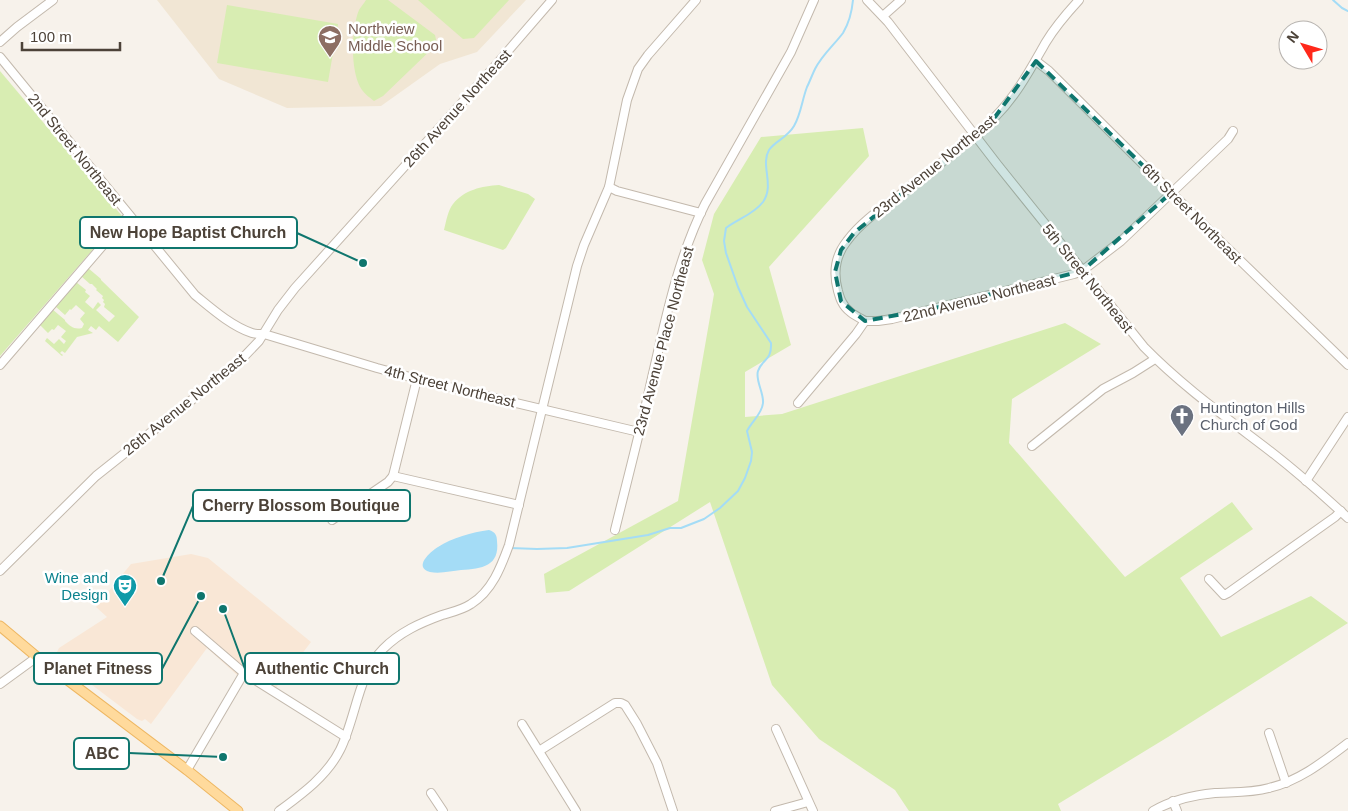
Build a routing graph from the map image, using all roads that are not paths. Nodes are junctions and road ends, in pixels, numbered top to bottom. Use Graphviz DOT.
graph roads {
  1 [pos="53,0"];
  2 [pos="552,0"];
  3 [pos="696,0"];
  4 [pos="814,0"];
  5 [pos="867,0"];
  6 [pos="901,0"];
  7 [pos="1079,0"];
  8 [pos="883,16"];
  9 [pos="0,42"];
  10 [pos="0,57"];
  11 [pos="1036,61"];
  12 [pos="1232,131"];
  13 [pos="975,135"];
  14 [pos="609,187"];
  15 [pos="1171,193"];
  16 [pos="701,213"];
  17 [pos="129,215"];
  18 [pos="1082,271"];
  19 [pos="865,321"];
  20 [pos="264,334"];
  21 [pos="1155,359"];
  22 [pos="0,365"];
  23 [pos="1348,365"];
  24 [pos="417,379"];
  25 [pos="798,403"];
  26 [pos="542,409"];
  27 [pos="1348,417"];
  28 [pos="639,432"];
  29 [pos="1032,446"];
  30 [pos="393,476"];
  31 [pos="1306,481"];
  32 [pos="519,505"];
  33 [pos="1341,511"];
  34 [pos="1348,518"];
  35 [pos="332,520"];
  36 [pos="615,530"];
  37 [pos="0,571"];
  38 [pos="1209,579"];
  39 [pos="0,626"];
  40 [pos="195,631"];
  41 [pos="37,657"];
  42 [pos="244,673"];
  43 [pos="0,684"];
  44 [pos="522,724"];
  45 [pos="776,729"];
  46 [pos="1269,734"];
  47 [pos="346,738"];
  48 [pos="1348,743"];
  49 [pos="539,751"];
  50 [pos="187,770"];
  51 [pos="1286,783"];
  52 [pos="431,792"];
  53 [pos="808,802"];
  54 [pos="1173,802"];
  55 [pos="238,811"];
  56 [pos="278,811"];
  57 [pos="443,811"];
  58 [pos="576,811"];
  59 [pos="673,811"];
  60 [pos="775,811"];
  61 [pos="813,811"];
  62 [pos="1153,811"];
  63 [pos="1177,811"];
  1 -- 9 [label="street"];
  2 -- 20 [label="street, 26th Avenue Northeast"];
  3 -- 14 [label="street"];
  4 -- 16 [label="street, 23rd Avenue Place Northeast"];
  5 -- 8 [label="street, 5th Street Northeast"];
  6 -- 8 [label="street"];
  7 -- 11 [label="street, 23rd Avenue Northeast"];
  8 -- 13 [label="street, 5th Street Northeast"];
  10 -- 17 [label="street, 2nd Street Northeast"];
  11 -- 13 [label="street, 23rd Avenue Northeast"];
  11 -- 15 [label="street, 6th Street Northeast"];
  12 -- 15 [label="street, 22nd Avenue Northeast"];
  13 -- 18 [label="street, 5th Street Northeast"];
  13 -- 19 [label="street, 23rd Avenue Northeast"];
  14 -- 16 [label="street"];
  14 -- 26 [label="street"];
  15 -- 18 [label="street, 22nd Avenue Northeast"];
  15 -- 23 [label="street, 6th Street Northeast"];
  16 -- 28 [label="street, 23rd Avenue Place Northeast"];
  17 -- 20 [label="street, 2nd Street Northeast"];
  17 -- 22 [label="street"];
  18 -- 19 [label="street, 22nd Avenue Northeast"];
  18 -- 21 [label="street, 5th Street Northeast"];
  19 -- 25 [label="street"];
  20 -- 24 [label="street, 4th Street Northeast"];
  20 -- 37 [label="street, 26th Avenue Northeast"];
  21 -- 29 [label="street"];
  21 -- 31 [label="street, 5th Street Northeast"];
  24 -- 26 [label="street, 4th Street Northeast"];
  24 -- 30 [label="street"];
  26 -- 28 [label="street, 4th Street Northeast"];
  26 -- 32 [label="street"];
  27 -- 31 [label="street"];
  28 -- 36 [label="street, 23rd Avenue Place Northeast"];
  30 -- 32 [label="street"];
  30 -- 35 [label="street"];
  31 -- 33 [label="street, 5th Street Northeast"];
  32 -- 47 [label="street"];
  33 -- 34 [label="street, 5th Street Northeast"];
  33 -- 38 [label="street"];
  39 -- 41 [label="main road"];
  40 -- 42 [label="street"];
  41 -- 43 [label="street"];
  41 -- 50 [label="main road"];
  42 -- 47 [label="street"];
  42 -- 50 [label="street"];
  44 -- 49 [label="street"];
  45 -- 53 [label="street"];
  46 -- 51 [label="street"];
  47 -- 56 [label="street"];
  48 -- 51 [label="street"];
  49 -- 58 [label="street"];
  49 -- 59 [label="street"];
  50 -- 55 [label="main road"];
  51 -- 54 [label="street"];
  52 -- 57 [label="street"];
  53 -- 60 [label="street"];
  53 -- 61 [label="street"];
  54 -- 62 [label="street"];
  54 -- 63 [label="street"];
}
